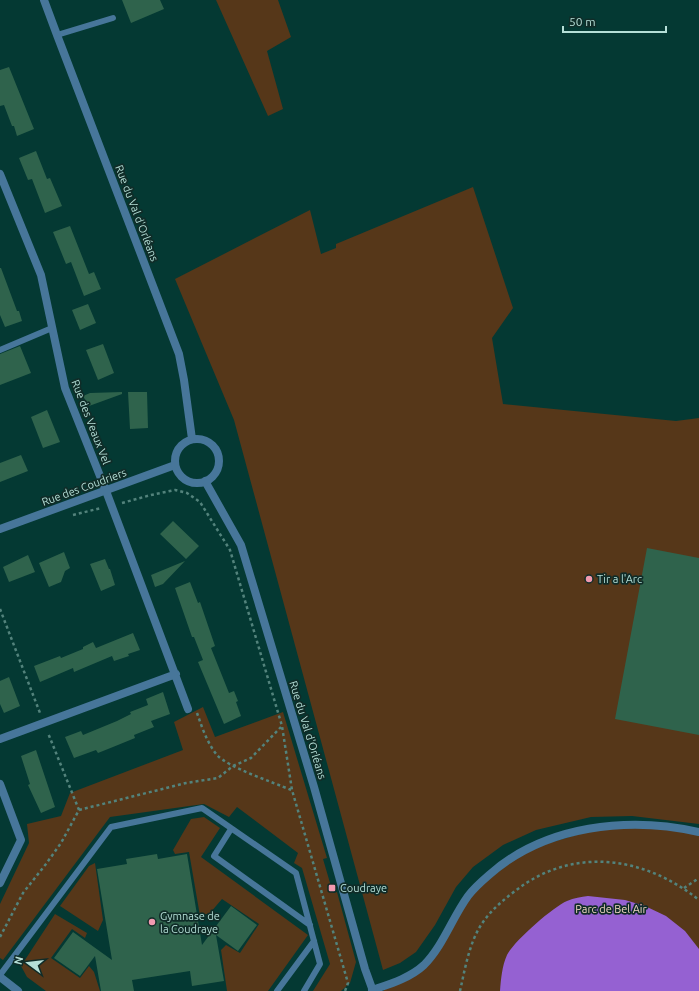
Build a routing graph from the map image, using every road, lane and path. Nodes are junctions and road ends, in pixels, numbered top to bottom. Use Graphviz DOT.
graph roads {
  1 [pos="44,0"];
  2 [pos="113,18"];
  3 [pos="57,35"];
  4 [pos="0,174"];
  5 [pos="52,328"];
  6 [pos="0,350"];
  7 [pos="192,439"];
  8 [pos="175,465"];
  9 [pos="205,481"];
  10 [pos="106,491"];
  11 [pos="111,506"];
  12 [pos="67,517"];
  13 [pos="0,529"];
  14 [pos="0,609"];
  15 [pos="176,674"];
  16 [pos="187,705"];
  17 [pos="44,722"];
  18 [pos="282,726"];
  19 [pos="0,739"];
  20 [pos="233,766"];
  21 [pos="0,784"];
  22 [pos="292,790"];
  23 [pos="79,810"];
  24 [pos="231,829"];
  25 [pos="699,832"];
  26 [pos="699,878"];
  27 [pos="0,883"];
  28 [pos="684,888"];
  29 [pos="699,900"];
  30 [pos="310,924"];
  31 [pos="0,937"];
  32 [pos="314,941"];
  33 [pos="0,976"];
  34 [pos="346,990"];
  35 [pos="18,991"];
  36 [pos="277,991"];
  37 [pos="304,991"];
  38 [pos="373,991"];
  39 [pos="460,991"];
  1 -- 3 [label="street, Rue du Val d'Orléans"];
  2 -- 3 [label="lane"];
  3 -- 7 [label="street, Rue du Val d'Orléans"];
  4 -- 5 [label="street, Rue des Veaux Vel"];
  5 -- 6 [label="lane"];
  5 -- 10 [label="street, Rue des Veaux Vel"];
  7 -- 8 [label="street"];
  7 -- 9 [label="street"];
  8 -- 9 [label="street"];
  8 -- 10 [label="street, Rue des Coudriers"];
  9 -- 38 [label="street, Rue du Val d'Orléans"];
  10 -- 11 [label="street, Rue des Veaux Vel"];
  10 -- 13 [label="street, Rue des Coudriers"];
  11 -- 12 [label="path"];
  11 -- 15 [label="street, Rue des Veaux Vel"];
  11 -- 18 [label="path"];
  14 -- 17 [label="path"];
  15 -- 16 [label="street, Rue des Veaux Vel"];
  15 -- 17 [label="street"];
  16 -- 20 [label="path"];
  17 -- 19 [label="street"];
  17 -- 23 [label="path"];
  18 -- 20 [label="path"];
  18 -- 22 [label="path"];
  20 -- 22 [label="path"];
  20 -- 23 [label="path"];
  21 -- 27 [label="street"];
  22 -- 34 [label="path"];
  23 -- 31 [label="path"];
  24 -- 30 [label="lane"];
  24 -- 30 [label="lane"];
  24 -- 33 [label="lane"];
  25 -- 38 [label="street"];
  26 -- 28 [label="path"];
  28 -- 29 [label="path"];
  28 -- 39 [label="path"];
  30 -- 32 [label="lane"];
  32 -- 36 [label="lane"];
  32 -- 37 [label="lane"];
  33 -- 35 [label="street"];
}
